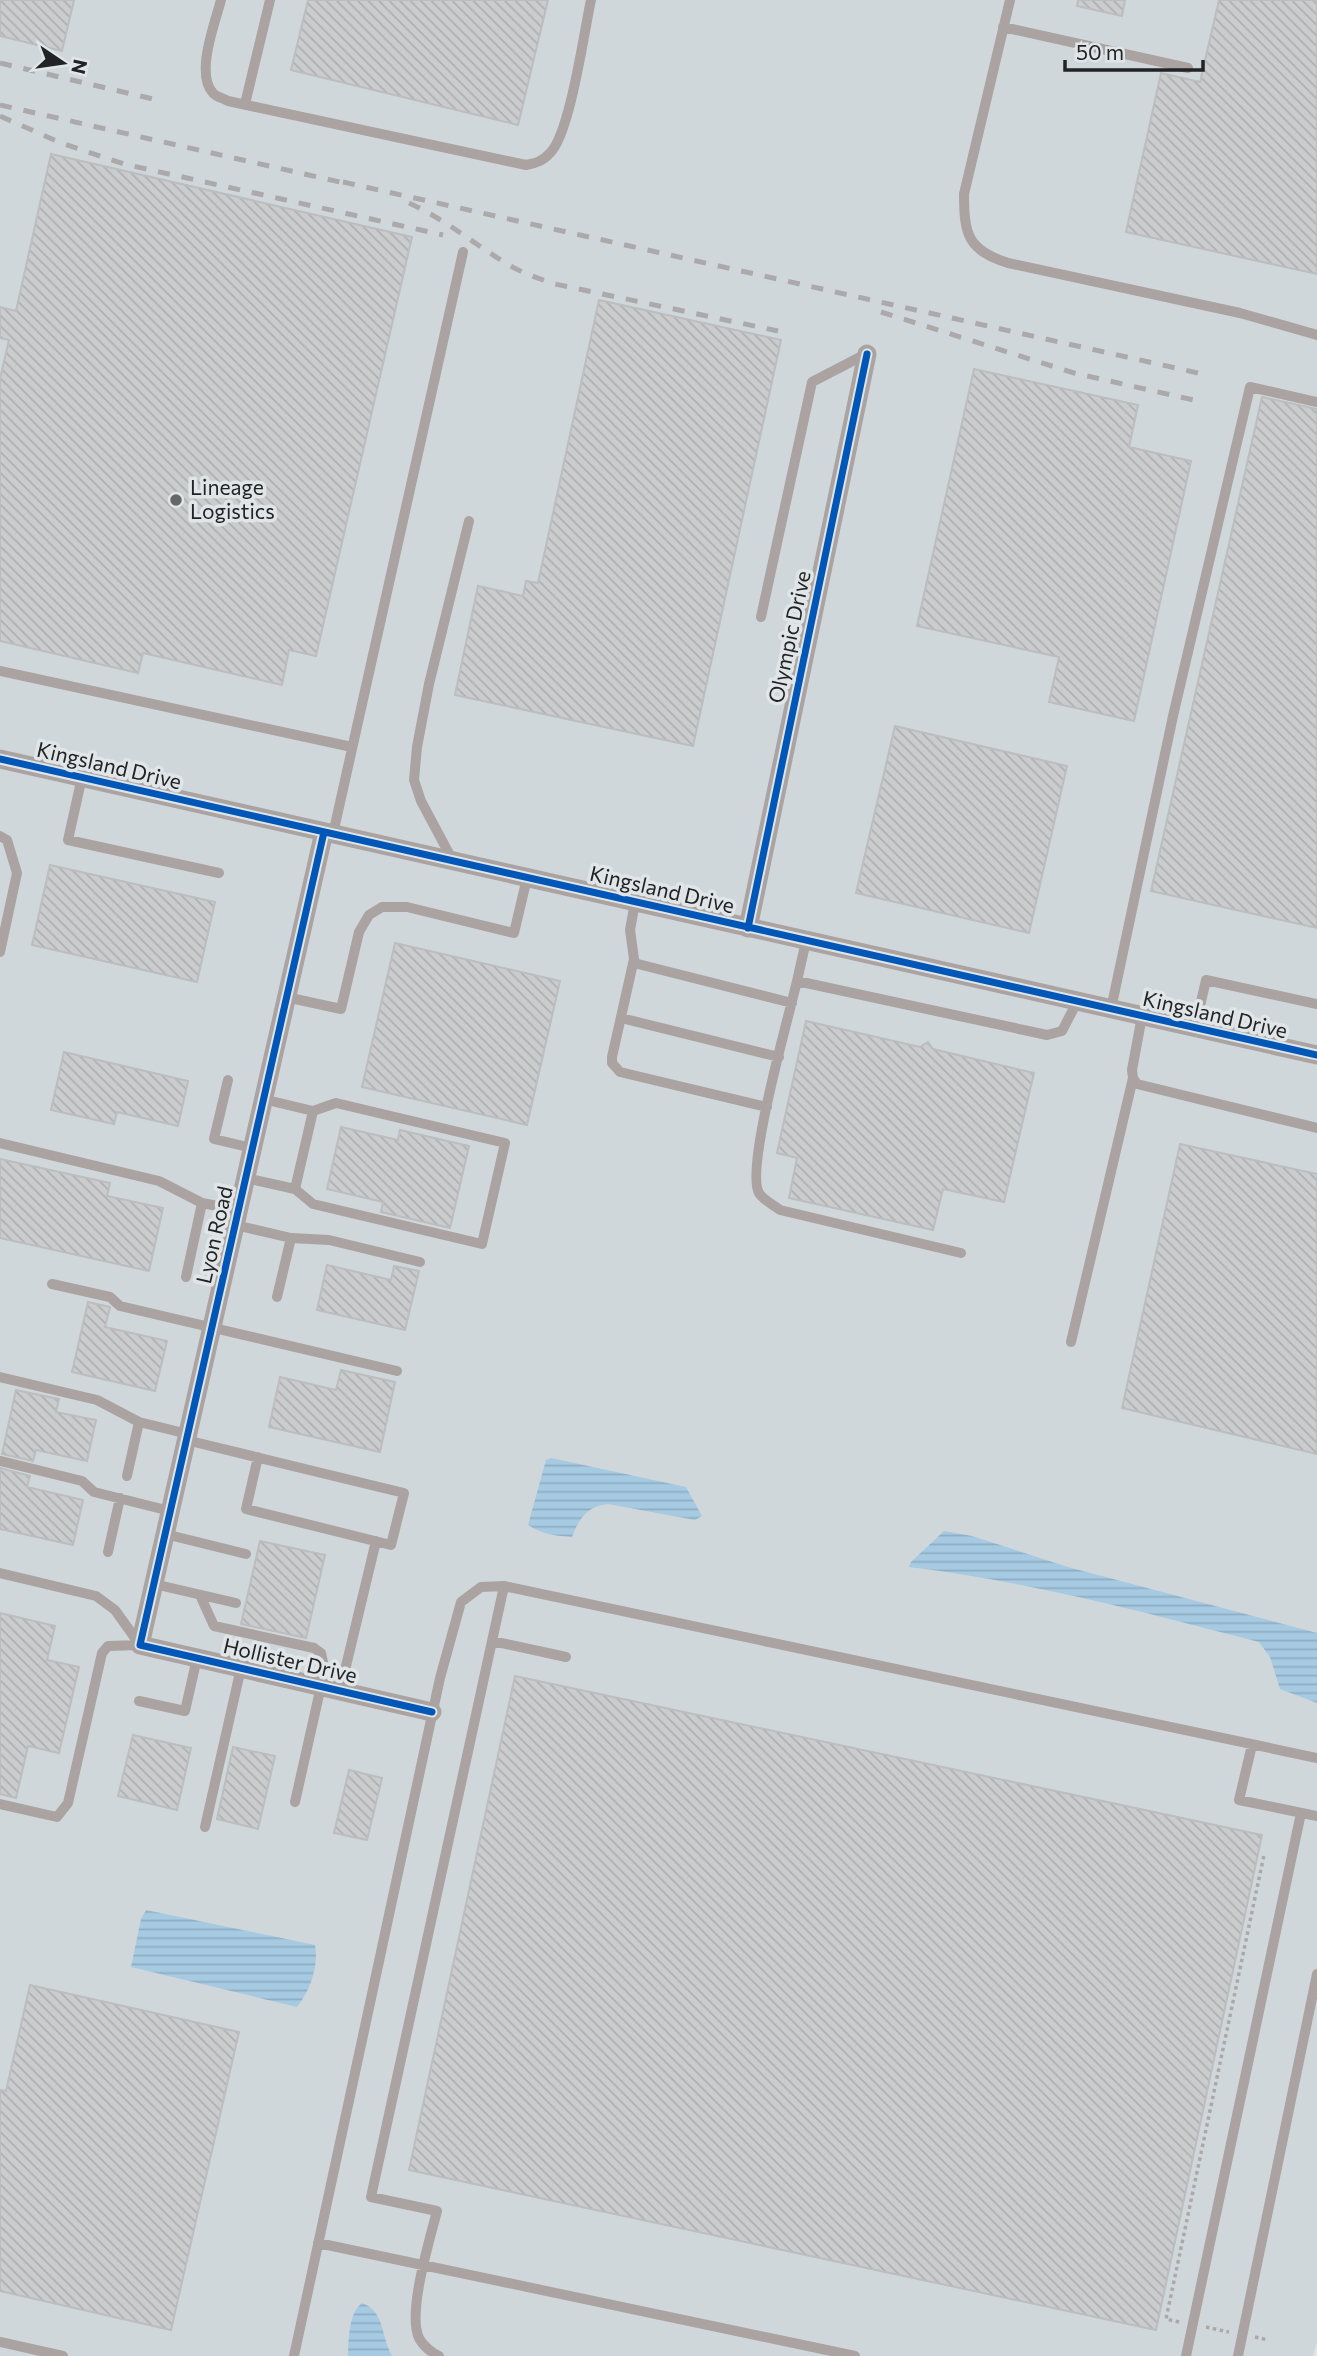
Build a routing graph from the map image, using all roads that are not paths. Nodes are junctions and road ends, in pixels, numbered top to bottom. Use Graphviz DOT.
graph roads {
  1 [pos="221,0"];
  2 [pos="270,0"];
  3 [pos="591,0"];
  4 [pos="1010,0"];
  5 [pos="1003,27"];
  6 [pos="1188,68"];
  7 [pos="245,104"];
  8 [pos="463,252"];
  9 [pos="1317,335"];
  10 [pos="867,354"];
  11 [pos="1317,402"];
  12 [pos="470,521"];
  13 [pos="761,617"];
  14 [pos="0,671"];
  15 [pos="352,747"];
  16 [pos="0,759"];
  17 [pos="82,777"];
  18 [pos="328,833"];
  19 [pos="0,836"];
  20 [pos="453,861"];
  21 [pos="219,873"];
  22 [pos="527,878"];
  23 [pos="635,902"];
  24 [pos="748,928"];
  25 [pos="806,941"];
  26 [pos="0,952"];
  27 [pos="634,963"];
  28 [pos="797,981"];
  29 [pos="286,997"];
  30 [pos="1077,1002"];
  31 [pos="792,1003"];
  32 [pos="1317,1004"];
  33 [pos="1111,1009"];
  34 [pos="1142,1016"];
  35 [pos="621,1018"];
  36 [pos="1195,1028"];
  37 [pos="1317,1055"];
  38 [pos="779,1057"];
  39 [pos="1133,1078"];
  40 [pos="228,1080"];
  41 [pos="263,1099"];
  42 [pos="767,1107"];
  43 [pos="313,1111"];
  44 [pos="1317,1128"];
  45 [pos="0,1143"];
  46 [pos="252,1148"];
  47 [pos="246,1178"];
  48 [pos="295,1189"];
  49 [pos="202,1203"];
  50 [pos="237,1218"];
  51 [pos="291,1238"];
  52 [pos="961,1253"];
  53 [pos="421,1262"];
  54 [pos="186,1277"];
  55 [pos="52,1284"];
  56 [pos="277,1297"];
  57 [pos="212,1328"];
  58 [pos="1071,1342"];
  59 [pos="397,1371"];
  60 [pos="0,1377"];
  61 [pos="139,1422"];
  62 [pos="187,1437"];
  63 [pos="258,1457"];
  64 [pos="1,1461"];
  65 [pos="127,1476"];
  66 [pos="120,1499"];
  67 [pos="170,1511"];
  68 [pos="165,1535"];
  69 [pos="376,1541"];
  70 [pos="108,1552"];
  71 [pos="246,1554"];
  72 [pos="0,1573"];
  73 [pos="154,1584"];
  74 [pos="504,1586"];
  75 [pos="200,1595"];
  76 [pos="236,1603"];
  77 [pos="492,1641"];
  78 [pos="140,1645"];
  79 [pos="566,1657"];
  80 [pos="197,1658"];
  81 [pos="241,1668"];
  82 [pos="327,1687"];
  83 [pos="139,1701"];
  84 [pos="432,1712"];
  85 [pos="1252,1745"];
  86 [pos="1317,1758"];
  87 [pos="295,1802"];
  88 [pos="0,1804"];
  89 [pos="1301,1813"];
  90 [pos="1317,1816"];
  91 [pos="205,1827"];
  92 [pos="1317,1974"];
  93 [pos="318,2243"];
  94 [pos="424,2265"];
  95 [pos="0,2342"];
  96 [pos="63,2356"];
  97 [pos="294,2356"];
  98 [pos="439,2356"];
  99 [pos="855,2356"];
  100 [pos="1186,2356"];
  101 [pos="1238,2356"];
  1 -- 7 [label="lane"];
  2 -- 7 [label="lane"];
  3 -- 7 [label="lane"];
  4 -- 5 [label="lane"];
  5 -- 6 [label="lane"];
  5 -- 9 [label="lane"];
  8 -- 15 [label="lane"];
  10 -- 13 [label="lane"];
  10 -- 24 [label="street, Olympic Drive"];
  11 -- 33 [label="lane"];
  12 -- 20 [label="lane"];
  14 -- 15 [label="lane"];
  15 -- 18 [label="lane"];
  16 -- 17 [label="street, Kingsland Drive"];
  17 -- 18 [label="street, Kingsland Drive"];
  17 -- 21 [label="lane"];
  18 -- 20 [label="street, Kingsland Drive"];
  18 -- 29 [label="street, Lyon Road"];
  19 -- 26 [label="lane"];
  20 -- 22 [label="street, Kingsland Drive"];
  22 -- 23 [label="street, Kingsland Drive"];
  22 -- 29 [label="lane"];
  23 -- 24 [label="street, Kingsland Drive"];
  23 -- 27 [label="lane"];
  24 -- 25 [label="street, Kingsland Drive"];
  25 -- 28 [label="lane"];
  25 -- 30 [label="street, Kingsland Drive"];
  27 -- 31 [label="lane"];
  27 -- 35 [label="lane"];
  28 -- 30 [label="lane"];
  28 -- 31 [label="lane"];
  29 -- 41 [label="street, Lyon Road"];
  30 -- 33 [label="street, Kingsland Drive"];
  31 -- 38 [label="lane"];
  32 -- 36 [label="lane"];
  33 -- 34 [label="street, Kingsland Drive"];
  34 -- 36 [label="street, Kingsland Drive"];
  34 -- 39 [label="lane"];
  35 -- 38 [label="lane"];
  35 -- 42 [label="lane"];
  36 -- 37 [label="street, Kingsland Drive"];
  38 -- 42 [label="lane"];
  39 -- 44 [label="lane"];
  39 -- 58 [label="lane"];
  40 -- 46 [label="lane"];
  41 -- 43 [label="lane"];
  41 -- 46 [label="street, Lyon Road"];
  42 -- 52 [label="lane"];
  43 -- 48 [label="lane"];
  43 -- 48 [label="lane"];
  45 -- 49 [label="lane"];
  46 -- 47 [label="street, Lyon Road"];
  47 -- 48 [label="lane"];
  47 -- 50 [label="street, Lyon Road"];
  49 -- 50 [label="lane"];
  49 -- 54 [label="lane"];
  50 -- 51 [label="lane"];
  50 -- 57 [label="street, Lyon Road"];
  51 -- 53 [label="lane"];
  51 -- 56 [label="lane"];
  55 -- 57 [label="lane"];
  57 -- 59 [label="lane"];
  57 -- 62 [label="street, Lyon Road"];
  60 -- 61 [label="lane"];
  61 -- 62 [label="lane"];
  61 -- 65 [label="lane"];
  62 -- 63 [label="lane"];
  62 -- 67 [label="street, Lyon Road"];
  63 -- 69 [label="lane"];
  63 -- 69 [label="lane"];
  64 -- 66 [label="lane"];
  66 -- 67 [label="lane"];
  66 -- 70 [label="lane"];
  67 -- 68 [label="street, Lyon Road"];
  68 -- 71 [label="lane"];
  68 -- 73 [label="street, Lyon Road"];
  69 -- 82 [label="lane"];
  72 -- 78 [label="lane"];
  73 -- 75 [label="lane"];
  73 -- 78 [label="street, Lyon Road"];
  74 -- 77 [label="lane"];
  74 -- 84 [label="lane"];
  74 -- 85 [label="lane"];
  75 -- 76 [label="lane"];
  75 -- 82 [label="lane"];
  77 -- 79 [label="lane"];
  77 -- 94 [label="lane"];
  78 -- 80 [label="street, Hollister Drive"];
  78 -- 88 [label="lane"];
  80 -- 81 [label="street, Hollister Drive"];
  80 -- 83 [label="lane"];
  81 -- 82 [label="street, Hollister Drive"];
  81 -- 91 [label="lane"];
  82 -- 84 [label="street, Hollister Drive"];
  82 -- 87 [label="lane"];
  84 -- 93 [label="lane"];
  85 -- 86 [label="lane"];
  85 -- 89 [label="lane"];
  89 -- 90 [label="lane"];
  89 -- 100 [label="lane"];
  92 -- 101 [label="lane"];
  93 -- 94 [label="lane"];
  93 -- 97 [label="lane"];
  94 -- 98 [label="lane"];
  94 -- 99 [label="lane"];
  95 -- 96 [label="lane"];
}
